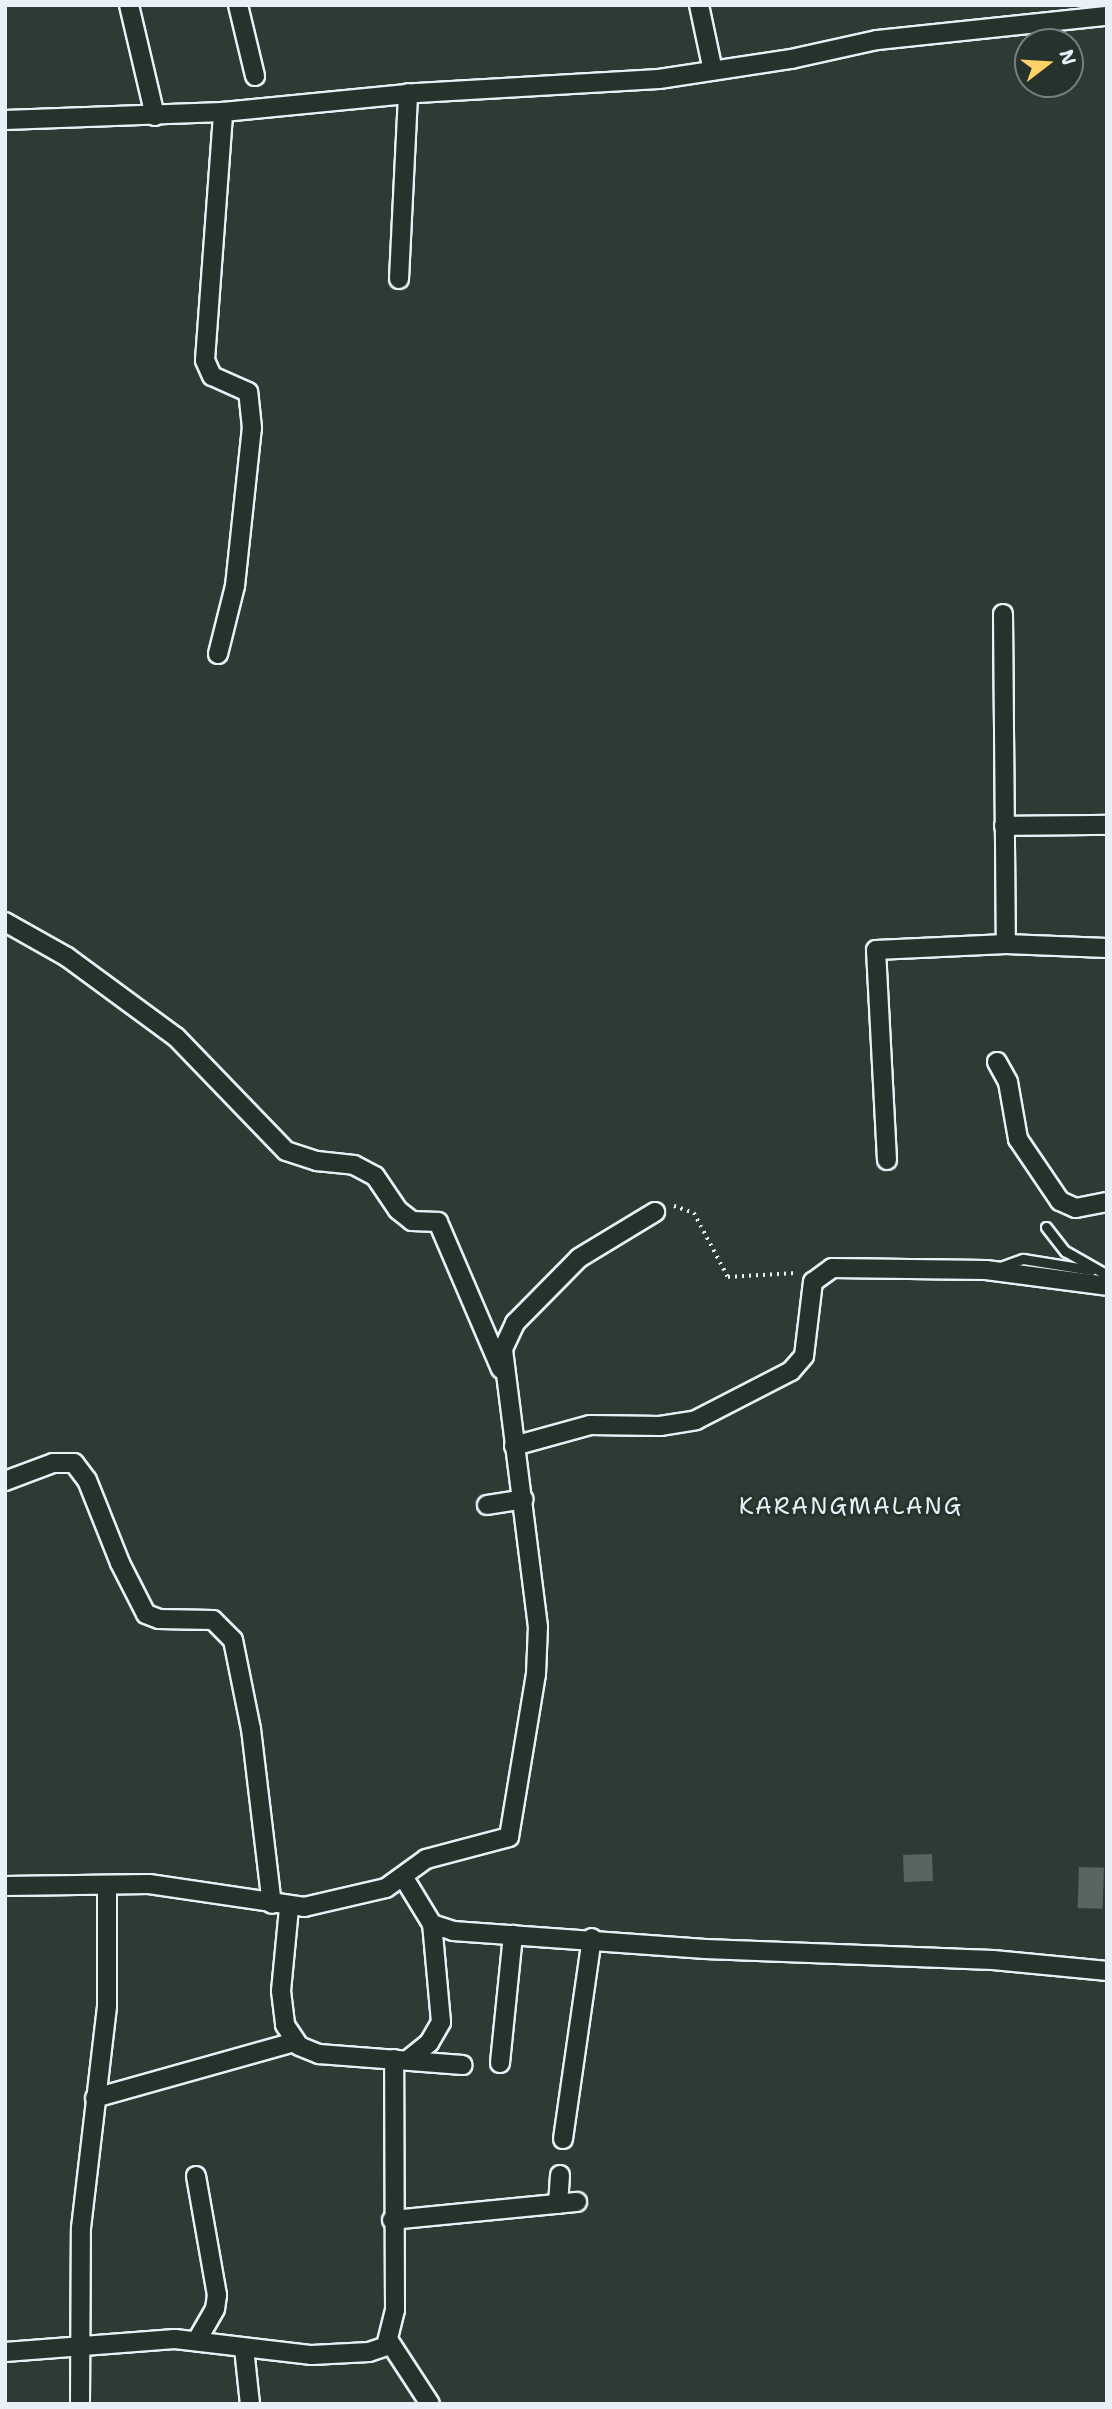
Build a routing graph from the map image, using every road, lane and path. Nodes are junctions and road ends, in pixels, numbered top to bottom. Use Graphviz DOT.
graph roads {
  1 [pos="129,5"];
  2 [pos="239,5"];
  3 [pos="699,5"];
  4 [pos="1107,16"];
  5 [pos="713,71"];
  6 [pos="255,76"];
  7 [pos="408,93"];
  8 [pos="223,112"];
  9 [pos="155,116"];
  10 [pos="5,120"];
  11 [pos="399,279"];
  12 [pos="1003,614"];
  13 [pos="218,654"];
  14 [pos="1107,825"];
  15 [pos="1004,826"];
  16 [pos="5,922"];
  17 [pos="1006,944"];
  18 [pos="1107,948"];
  19 [pos="997,1062"];
  20 [pos="887,1160"];
  21 [pos="1107,1202"];
  22 [pos="655,1212"];
  23 [pos="1046,1227"];
  24 [pos="1091,1270"];
  25 [pos="991,1271"];
  26 [pos="1107,1275"];
  27 [pos="816,1278"];
  28 [pos="1107,1286"];
  29 [pos="503,1373"];
  30 [pos="514,1446"];
  31 [pos="5,1481"];
  32 [pos="524,1499"];
  33 [pos="487,1505"];
  34 [pos="404,1878"];
  35 [pos="107,1885"];
  36 [pos="5,1886"];
  37 [pos="280,1906"];
  38 [pos="432,1923"];
  39 [pos="513,1935"];
  40 [pos="592,1938"];
  41 [pos="1107,1971"];
  42 [pos="294,2042"];
  43 [pos="401,2059"];
  44 [pos="500,2063"];
  45 [pos="463,2065"];
  46 [pos="95,2098"];
  47 [pos="563,2139"];
  48 [pos="560,2175"];
  49 [pos="196,2176"];
  50 [pos="577,2202"];
  51 [pos="558,2204"];
  52 [pos="392,2220"];
  53 [pos="197,2340"];
  54 [pos="389,2341"];
  55 [pos="78,2348"];
  56 [pos="244,2348"];
  57 [pos="5,2351"];
  58 [pos="80,2404"];
  59 [pos="250,2404"];
  60 [pos="430,2404"];
  1 -- 9 [label="street"];
  2 -- 6 [label="street"];
  3 -- 5 [label="street"];
  4 -- 5 [label="street"];
  5 -- 7 [label="street"];
  7 -- 8 [label="street"];
  7 -- 11 [label="street"];
  8 -- 9 [label="street"];
  8 -- 13 [label="street"];
  9 -- 10 [label="street"];
  12 -- 15 [label="street"];
  14 -- 15 [label="street"];
  15 -- 17 [label="street"];
  16 -- 29 [label="street"];
  17 -- 18 [label="street"];
  17 -- 20 [label="street"];
  19 -- 21 [label="street"];
  22 -- 27 [label="path"];
  22 -- 29 [label="street"];
  23 -- 24 [label="lane"];
  24 -- 25 [label="lane"];
  24 -- 26 [label="lane"];
  25 -- 27 [label="street"];
  25 -- 28 [label="street"];
  27 -- 30 [label="street"];
  29 -- 30 [label="street"];
  30 -- 32 [label="street"];
  31 -- 37 [label="street"];
  32 -- 33 [label="street"];
  32 -- 34 [label="street"];
  34 -- 37 [label="street"];
  34 -- 38 [label="street"];
  35 -- 36 [label="street"];
  35 -- 37 [label="street"];
  35 -- 46 [label="street"];
  37 -- 42 [label="street"];
  38 -- 39 [label="street"];
  38 -- 43 [label="street"];
  39 -- 40 [label="street"];
  39 -- 44 [label="street"];
  40 -- 41 [label="street"];
  40 -- 47 [label="street"];
  42 -- 43 [label="street"];
  42 -- 46 [label="street"];
  43 -- 45 [label="street"];
  43 -- 52 [label="street"];
  46 -- 55 [label="street"];
  48 -- 51 [label="street"];
  49 -- 53 [label="street"];
  50 -- 51 [label="street"];
  51 -- 52 [label="street"];
  52 -- 54 [label="street"];
  53 -- 55 [label="street"];
  53 -- 56 [label="street"];
  54 -- 56 [label="street"];
  54 -- 60 [label="street"];
  55 -- 57 [label="street"];
  55 -- 58 [label="street"];
  56 -- 59 [label="street"];
}
